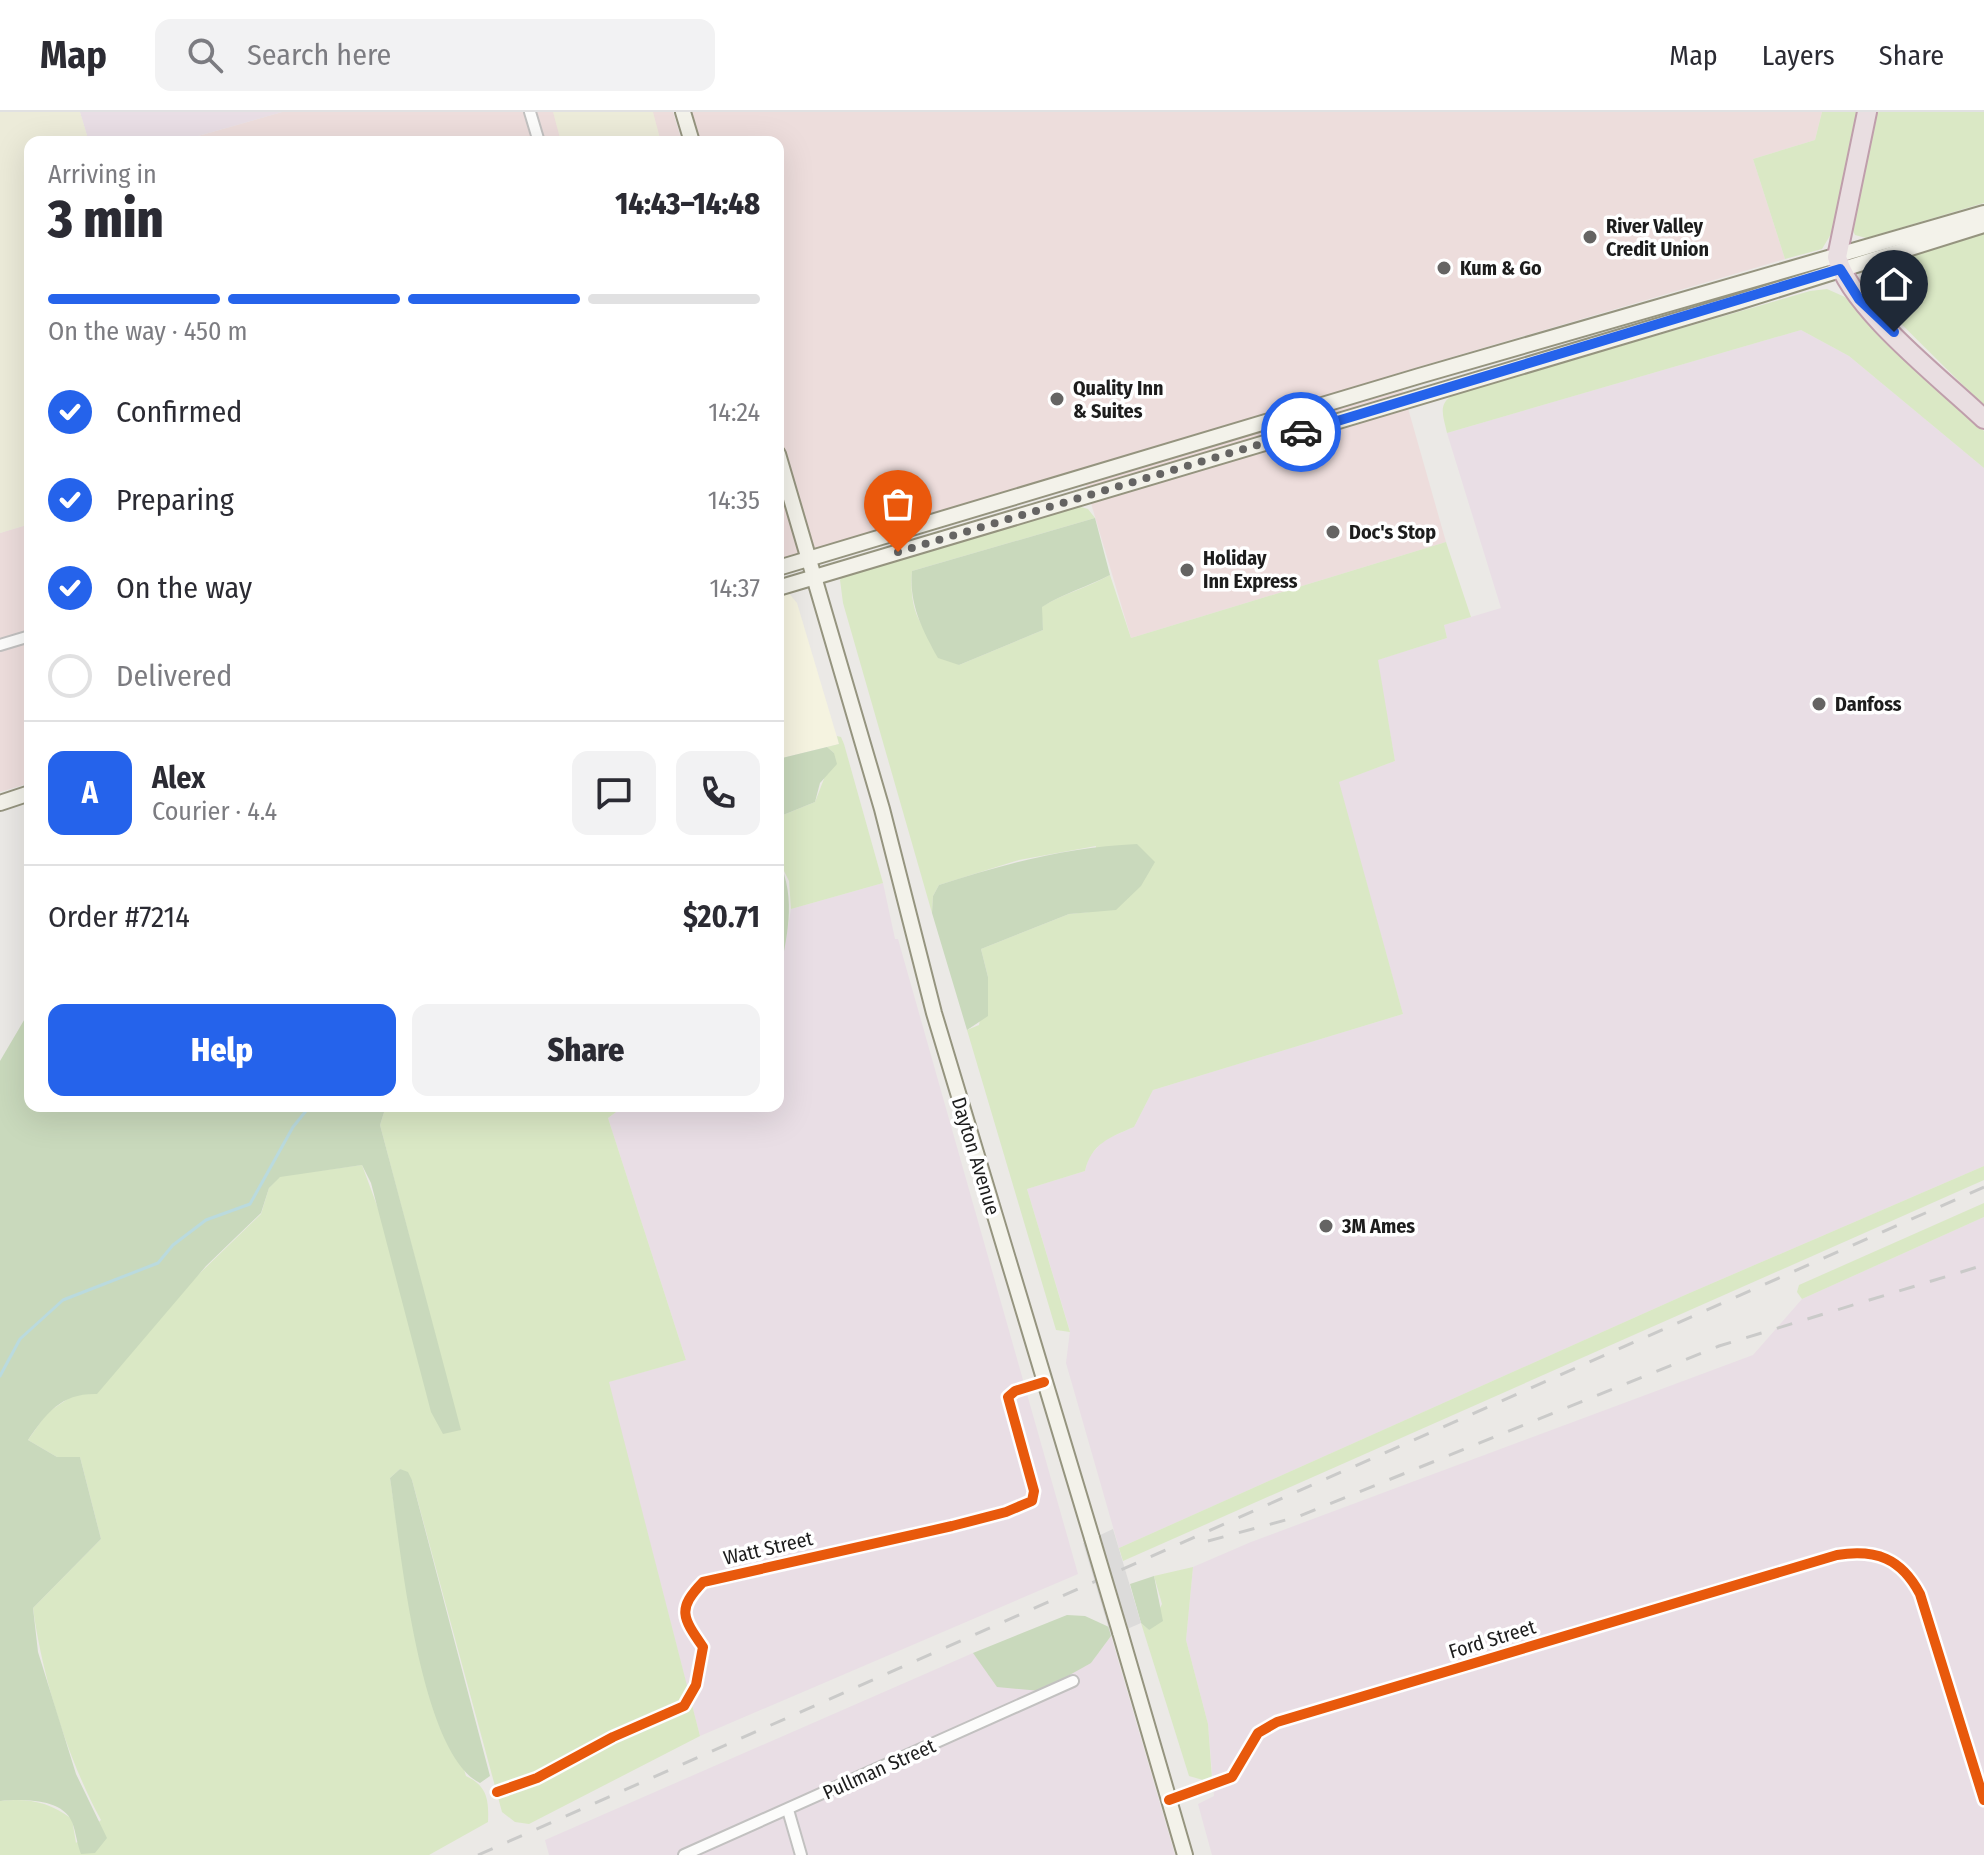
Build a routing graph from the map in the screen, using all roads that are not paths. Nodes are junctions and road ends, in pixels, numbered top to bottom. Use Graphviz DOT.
graph roads {
  1 [pos="530,112"];
  2 [pos="683,112"];
  3 [pos="1867,112"];
  4 [pos="537,136"];
  5 [pos="690,136"];
  6 [pos="1984,213"];
  7 [pos="1984,225"];
  8 [pos="1838,263"];
  9 [pos="1984,419"];
  10 [pos="784,475"];
  11 [pos="808,560"];
  12 [pos="784,566"];
  13 [pos="814,577"];
  14 [pos="784,586"];
  15 [pos="24,638"];
  16 [pos="0,645"];
  17 [pos="24,795"];
  18 [pos="0,803"];
  19 [pos="1044,1382"];
  20 [pos="1073,1681"];
  21 [pos="497,1792"];
  22 [pos="1169,1800"];
  23 [pos="1984,1800"];
  24 [pos="788,1810"];
  25 [pos="684,1855"];
  26 [pos="801,1855"];
  27 [pos="1185,1855"];
  1 -- 4 [label="street"];
  2 -- 5 [label="main road"];
  3 -- 8 [label="highway"];
  6 -- 8 [label="main road"];
  7 -- 8 [label="main road"];
  8 -- 9 [label="highway"];
  8 -- 11 [label="main road"];
  8 -- 13 [label="main road"];
  10 -- 11 [label="main road, Dayton Avenue"];
  11 -- 12 [label="main road"];
  11 -- 13 [label="main road, Dayton Avenue"];
  13 -- 14 [label="main road"];
  13 -- 19 [label="main road, Dayton Avenue"];
  15 -- 16 [label="street"];
  17 -- 18 [label="main road"];
  19 -- 21 [label="street, Watt Street"];
  19 -- 22 [label="main road, Dayton Avenue, bridge"];
  20 -- 24 [label="street, Pullman Street"];
  22 -- 23 [label="street, Ford Street"];
  22 -- 27 [label="main road, Dayton Avenue"];
  24 -- 25 [label="street, Pullman Street"];
  24 -- 26 [label="street"];
}
